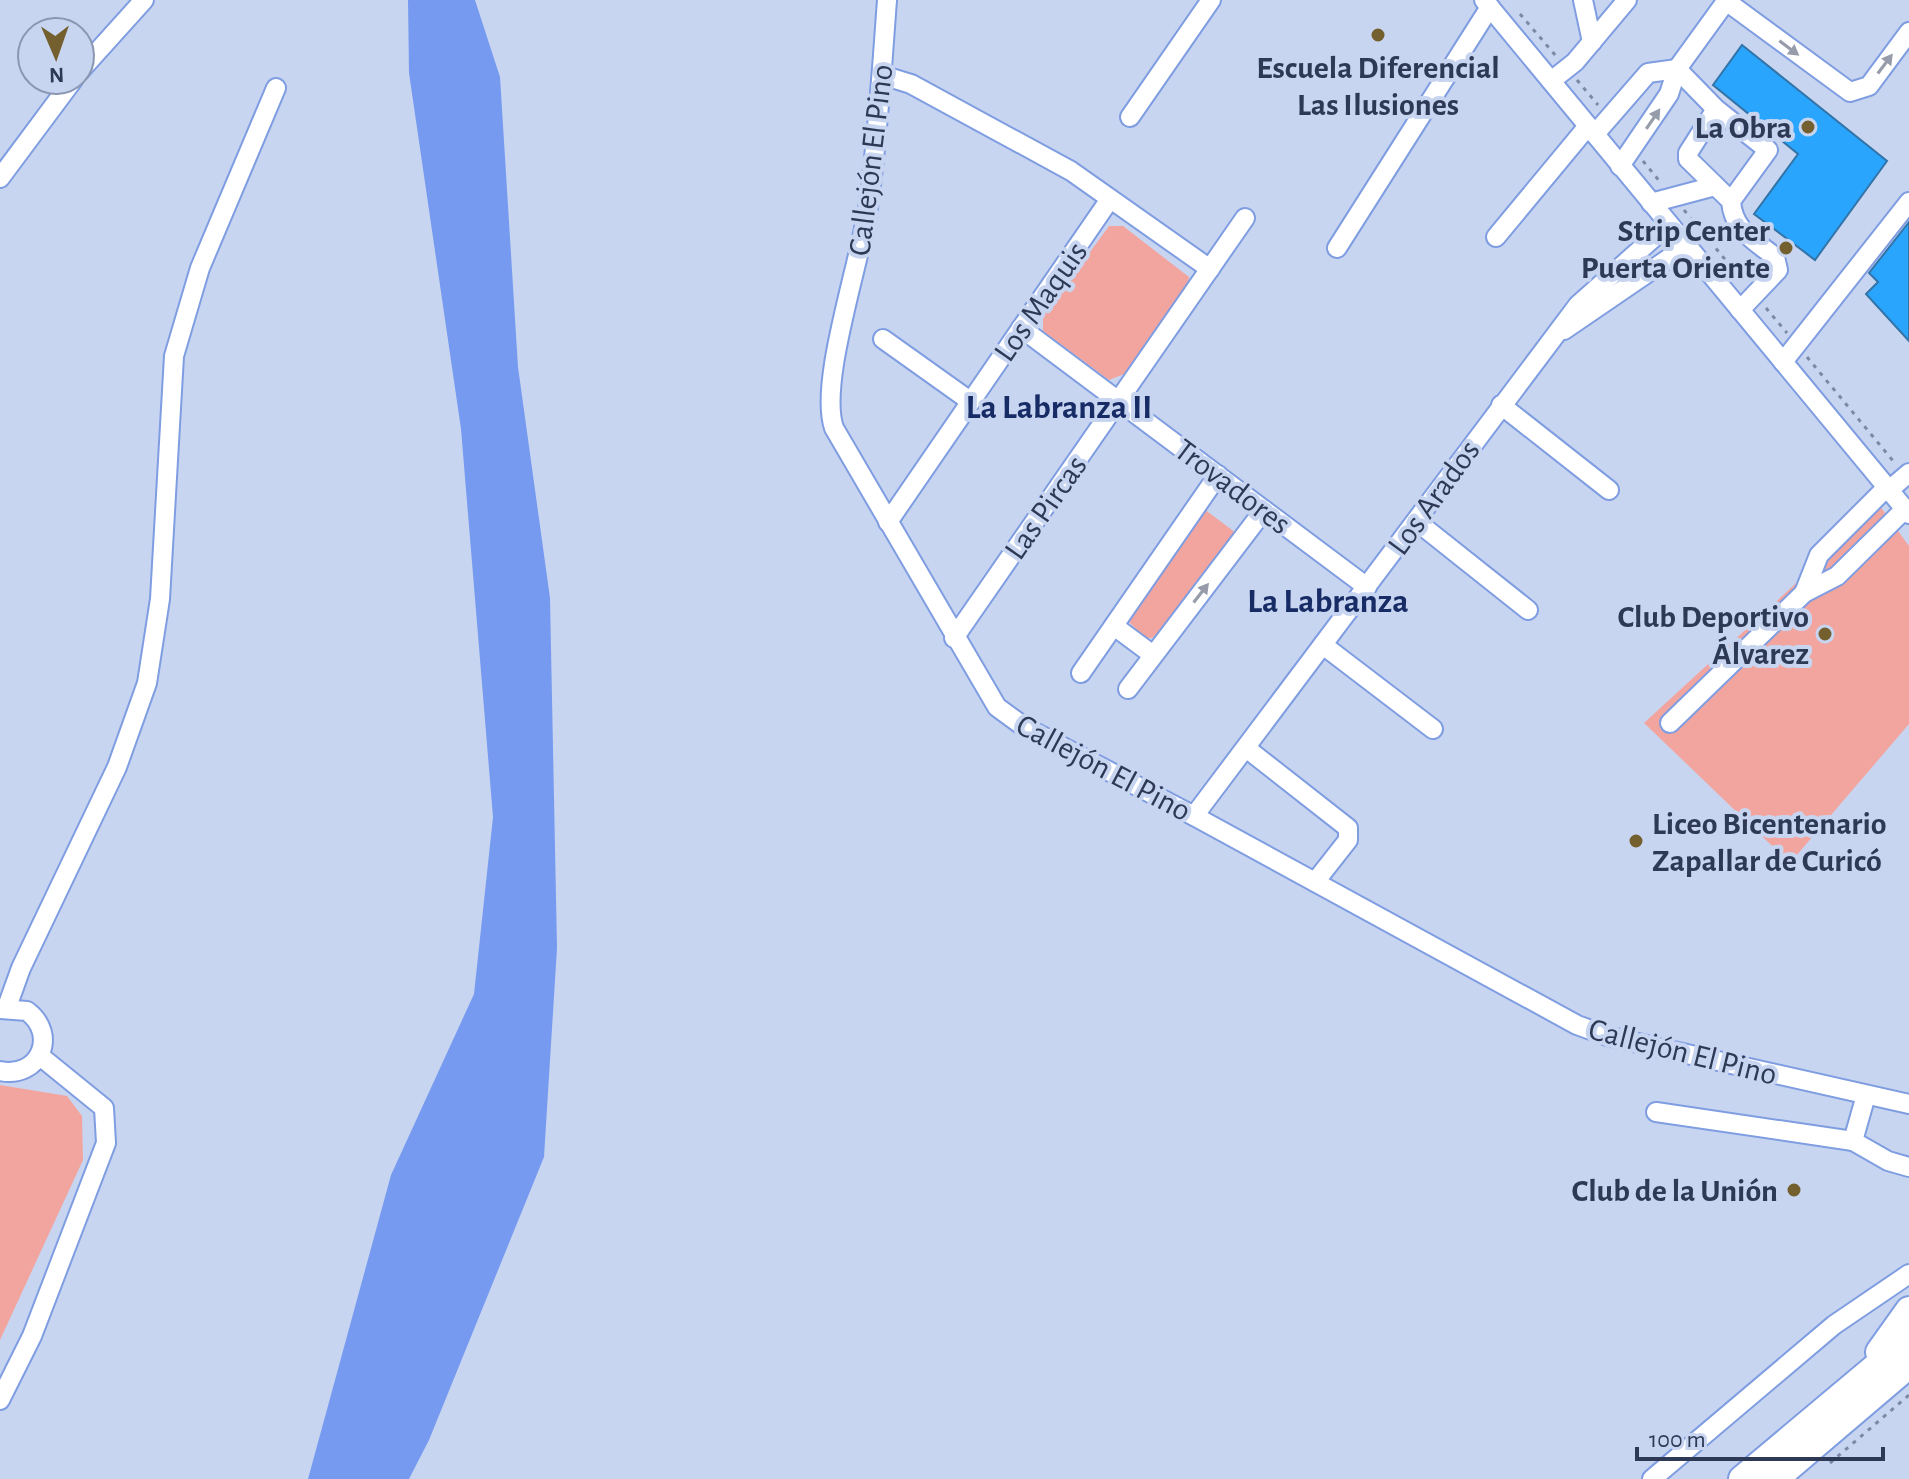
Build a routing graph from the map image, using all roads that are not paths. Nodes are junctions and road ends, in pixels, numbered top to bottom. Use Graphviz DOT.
graph roads {
  1 [pos="144,0"];
  2 [pos="887,0"];
  3 [pos="1211,0"];
  4 [pos="1583,0"];
  5 [pos="1627,0"];
  6 [pos="1727,1"];
  7 [pos="1487,4"];
  8 [pos="1909,32"];
  9 [pos="1592,42"];
  10 [pos="96,53"];
  11 [pos="1677,69"];
  12 [pos="882,75"];
  13 [pos="1551,81"];
  14 [pos="276,88"];
  15 [pos="61,96"];
  16 [pos="1716,109"];
  17 [pos="1130,117"];
  18 [pos="1591,130"];
  19 [pos="1620,166"];
  20 [pos="0,178"];
  21 [pos="1715,186"];
  22 [pos="1110,199"];
  23 [pos="1731,201"];
  24 [pos="1909,202"];
  25 [pos="1651,203"];
  26 [pos="1245,218"];
  27 [pos="1669,224"];
  28 [pos="1496,237"];
  29 [pos="1687,246"];
  30 [pos="1337,248"];
  31 [pos="1210,269"];
  32 [pos="1740,310"];
  33 [pos="1021,328"];
  34 [pos="1558,334"];
  35 [pos="883,339"];
  36 [pos="1783,362"];
  37 [pos="970,401"];
  38 [pos="1119,401"];
  39 [pos="1501,405"];
  40 [pos="1218,475"];
  41 [pos="1907,475"];
  42 [pos="1888,488"];
  43 [pos="1609,490"];
  44 [pos="1264,510"];
  45 [pos="1907,511"];
  46 [pos="1416,521"];
  47 [pos="888,522"];
  48 [pos="1367,587"];
  49 [pos="1804,593"];
  50 [pos="1528,610"];
  51 [pos="1114,626"];
  52 [pos="954,638"];
  53 [pos="1323,645"];
  54 [pos="1153,655"];
  55 [pos="1081,673"];
  56 [pos="1128,689"];
  57 [pos="1670,723"];
  58 [pos="1433,729"];
  59 [pos="1246,748"];
  60 [pos="1194,816"];
  61 [pos="1315,882"];
  62 [pos="4,1008"];
  63 [pos="40,1056"];
  64 [pos="0,1071"];
  65 [pos="1866,1095"];
  66 [pos="1909,1104"];
  67 [pos="1656,1112"];
  68 [pos="1853,1141"];
  69 [pos="1909,1167"];
  70 [pos="1909,1274"];
  71 [pos="1909,1310"];
  72 [pos="1909,1339"];
  73 [pos="1909,1365"];
  74 [pos="1909,1376"];
  75 [pos="1856,1385"];
  76 [pos="0,1400"];
  77 [pos="1828,1435"];
  78 [pos="1652,1479"];
  79 [pos="1742,1479"];
  80 [pos="1775,1479"];
  1 -- 10 [label="street"];
  2 -- 12 [label="street, Callejón El Pino"];
  3 -- 17 [label="street"];
  4 -- 9 [label="street"];
  5 -- 9 [label="street"];
  6 -- 8 [label="street, one-way"];
  6 -- 11 [label="street"];
  7 -- 13 [label="street"];
  7 -- 30 [label="street"];
  9 -- 13 [label="street"];
  11 -- 16 [label="street"];
  11 -- 18 [label="street"];
  19 -- 11 [label="street, one-way"];
  12 -- 22 [label="street"];
  12 -- 47 [label="street, Callejón El Pino"];
  13 -- 18 [label="street"];
  14 -- 62 [label="street"];
  15 -- 20 [label="street"];
  16 -- 21 [label="street"];
  16 -- 23 [label="street"];
  18 -- 19 [label="street"];
  18 -- 28 [label="street"];
  19 -- 25 [label="street"];
  21 -- 23 [label="street"];
  21 -- 25 [label="street"];
  22 -- 31 [label="street"];
  22 -- 33 [label="street, Los Maquis"];
  23 -- 32 [label="street"];
  24 -- 36 [label="street"];
  25 -- 27 [label="street"];
  26 -- 31 [label="street, Las Pircas"];
  27 -- 29 [label="street"];
  27 -- 34 [label="street, Los Arados"];
  29 -- 32 [label="street"];
  29 -- 34 [label="street, Los Arados"];
  31 -- 38 [label="street, Las Pircas"];
  32 -- 36 [label="street"];
  33 -- 37 [label="street, Los Maquis"];
  33 -- 38 [label="street, Trovadores"];
  34 -- 39 [label="street, Los Arados"];
  35 -- 37 [label="street"];
  36 -- 42 [label="street"];
  37 -- 47 [label="street, Los Maquis"];
  38 -- 40 [label="street, Trovadores"];
  38 -- 52 [label="street, Las Pircas"];
  39 -- 43 [label="street"];
  39 -- 46 [label="street, Los Arados"];
  40 -- 44 [label="street, Trovadores"];
  40 -- 51 [label="street"];
  41 -- 42 [label="street"];
  42 -- 45 [label="street"];
  42 -- 49 [label="street"];
  44 -- 48 [label="street, Trovadores"];
  54 -- 44 [label="street, one-way"];
  45 -- 49 [label="street"];
  46 -- 48 [label="street, Los Arados"];
  46 -- 50 [label="street"];
  47 -- 52 [label="street, Callejón El Pino"];
  48 -- 53 [label="street, Los Arados"];
  49 -- 57 [label="street"];
  51 -- 54 [label="street"];
  51 -- 55 [label="street"];
  52 -- 60 [label="street, Callejón El Pino"];
  53 -- 58 [label="street"];
  53 -- 59 [label="street, Los Arados"];
  54 -- 56 [label="street"];
  59 -- 60 [label="street, Los Arados"];
  59 -- 61 [label="street"];
  60 -- 61 [label="street, Callejón El Pino"];
  61 -- 65 [label="street, Callejón El Pino"];
  62 -- 63 [label="street"];
  63 -- 64 [label="street"];
  63 -- 76 [label="street"];
  65 -- 66 [label="street, Callejón El Pino"];
  65 -- 68 [label="street"];
  67 -- 68 [label="street"];
  68 -- 69 [label="street"];
  70 -- 78 [label="street"];
  71 -- 75 [label="highway"];
  72 -- 75 [label="highway"];
  73 -- 77 [label="highway"];
  74 -- 77 [label="highway"];
  75 -- 79 [label="highway"];
  77 -- 80 [label="highway"];
}
